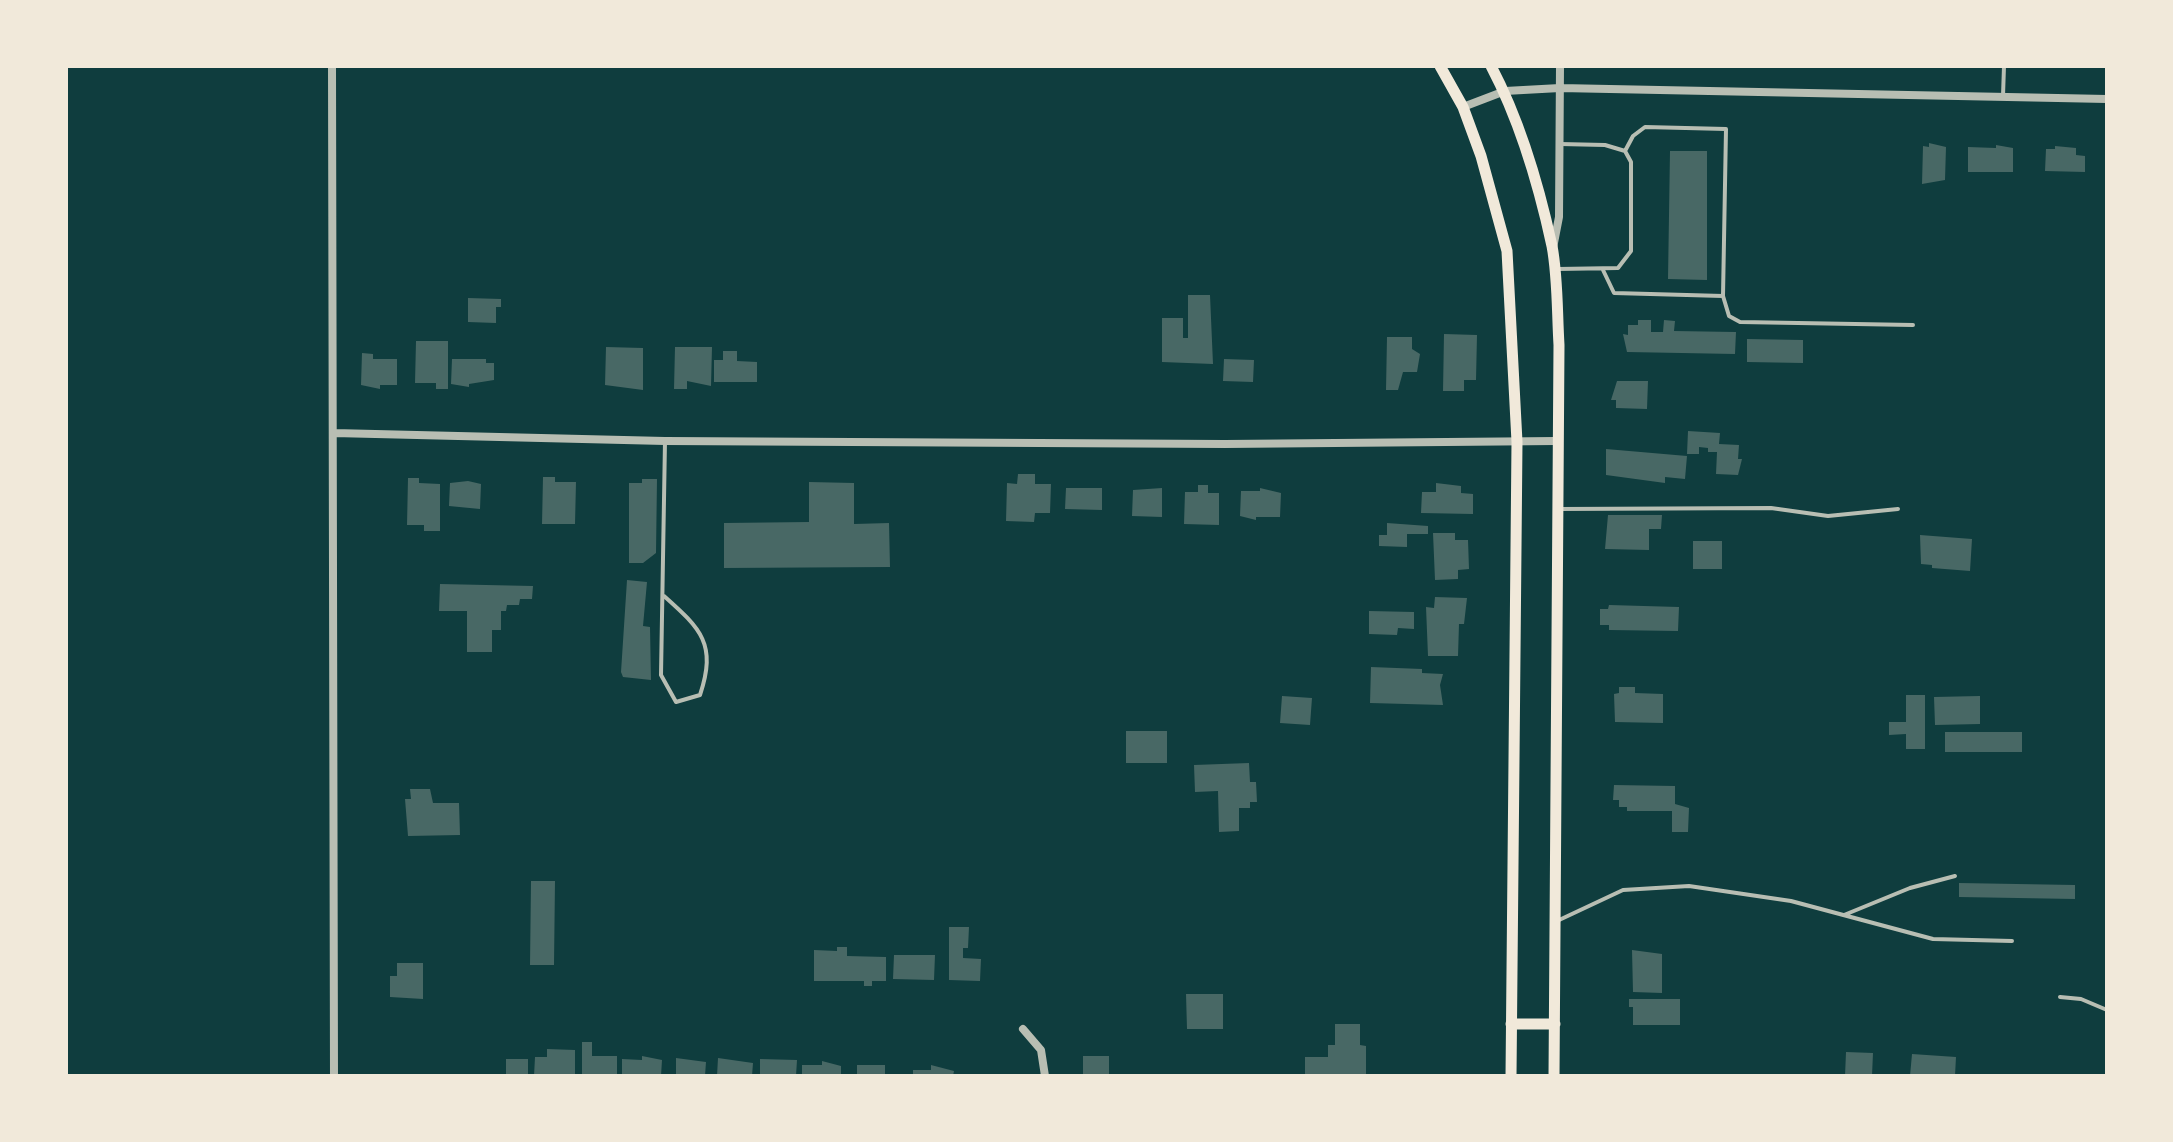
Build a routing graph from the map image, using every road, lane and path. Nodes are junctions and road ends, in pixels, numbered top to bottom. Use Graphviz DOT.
graph roads {
  1 [pos="332,66"];
  2 [pos="1440,66"];
  3 [pos="1491,66"];
  4 [pos="1560,66"];
  5 [pos="2004,66"];
  6 [pos="1560,88"];
  7 [pos="1505,91"];
  8 [pos="2003,96"];
  9 [pos="2107,99"];
  10 [pos="1463,107"];
  11 [pos="1560,144"];
  12 [pos="1625,151"];
  13 [pos="1553,249"];
  14 [pos="1554,269"];
  15 [pos="1603,270"];
  16 [pos="1723,296"];
  17 [pos="1913,325"];
  18 [pos="334,433"];
  19 [pos="665,441"];
  20 [pos="1556,441"];
  21 [pos="1517,442"];
  22 [pos="1556,509"];
  23 [pos="1898,509"];
  24 [pos="664,596"];
  25 [pos="1955,876"];
  26 [pos="1842,916"];
  27 [pos="1555,922"];
  28 [pos="2012,941"];
  29 [pos="2060,997"];
  30 [pos="2107,1010"];
  31 [pos="1511,1024"];
  32 [pos="1555,1024"];
  33 [pos="1023,1029"];
  34 [pos="334,1076"];
  35 [pos="1045,1076"];
  36 [pos="1511,1076"];
  37 [pos="1554,1076"];
  1 -- 18 [label="street"];
  2 -- 10 [label="main road"];
  3 -- 7 [label="main road"];
  4 -- 6 [label="street"];
  5 -- 8 [label="lane"];
  6 -- 7 [label="street"];
  6 -- 8 [label="street"];
  6 -- 11 [label="street"];
  7 -- 10 [label="street"];
  7 -- 13 [label="main road"];
  8 -- 9 [label="street"];
  10 -- 21 [label="main road"];
  11 -- 12 [label="lane"];
  11 -- 13 [label="street"];
  12 -- 15 [label="lane"];
  12 -- 16 [label="lane"];
  13 -- 14 [label="main road"];
  14 -- 15 [label="lane"];
  14 -- 20 [label="main road"];
  15 -- 16 [label="lane"];
  16 -- 17 [label="lane"];
  18 -- 19 [label="street"];
  18 -- 34 [label="street"];
  19 -- 21 [label="street"];
  19 -- 24 [label="lane"];
  20 -- 21 [label="street"];
  20 -- 22 [label="main road"];
  21 -- 31 [label="main road"];
  22 -- 23 [label="lane"];
  22 -- 27 [label="main road"];
  24 -- 24 [label="lane"];
  25 -- 26 [label="lane"];
  26 -- 27 [label="lane"];
  26 -- 28 [label="lane"];
  27 -- 32 [label="main road"];
  29 -- 30 [label="lane"];
  31 -- 32 [label="main road"];
  31 -- 36 [label="main road"];
  32 -- 37 [label="main road"];
  33 -- 35 [label="street"];
}
